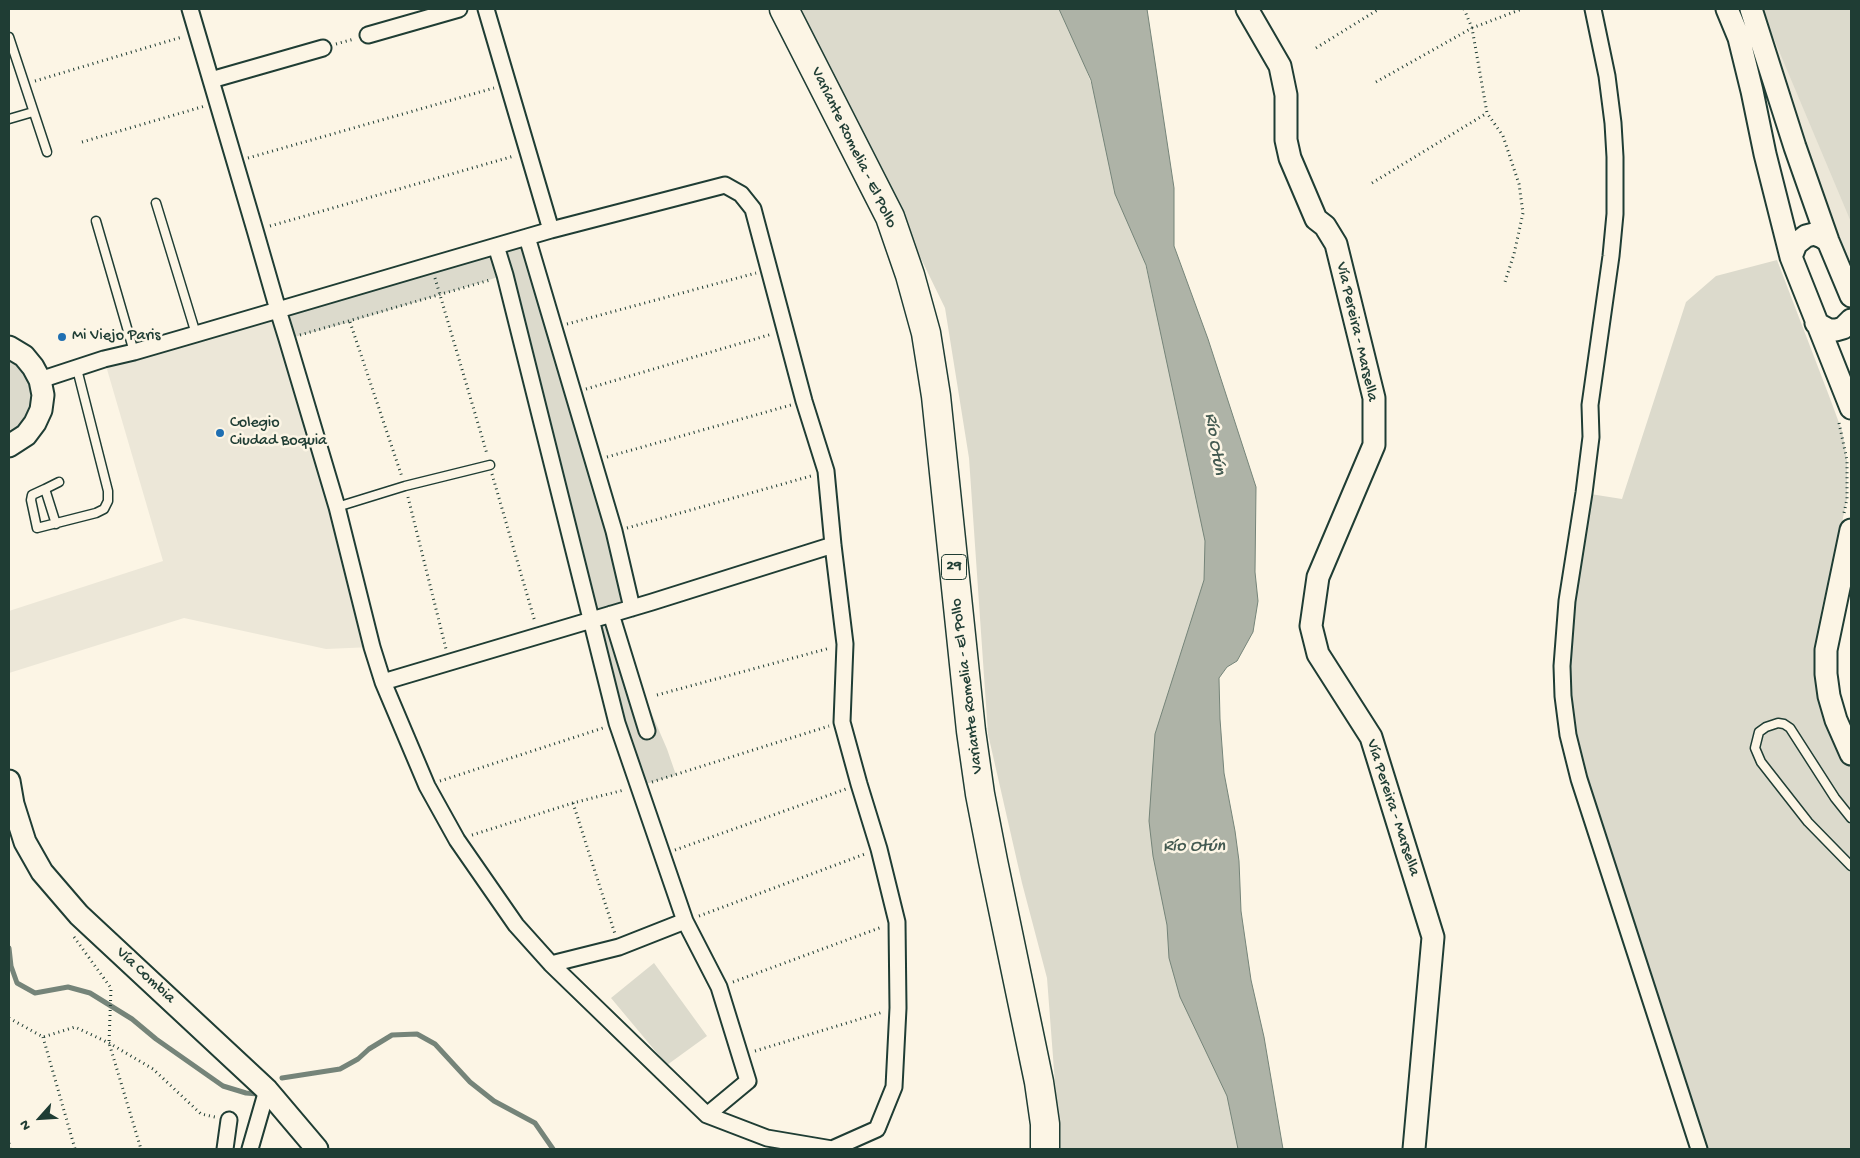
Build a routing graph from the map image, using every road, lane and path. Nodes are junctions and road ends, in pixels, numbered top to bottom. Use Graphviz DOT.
graph roads {
  1 [pos="190,9"];
  2 [pos="459,9"];
  3 [pos="486,9"];
  4 [pos="784,9"];
  5 [pos="1247,9"];
  6 [pos="1379,9"];
  7 [pos="1464,9"];
  8 [pos="1522,9"];
  9 [pos="1593,9"];
  10 [pos="1727,9"];
  11 [pos="1751,9"];
  12 [pos="1472,28"];
  13 [pos="197,32"];
  14 [pos="368,35"];
  15 [pos="9,38"];
  16 [pos="323,48"];
  17 [pos="1316,48"];
  18 [pos="211,80"];
  19 [pos="1376,82"];
  20 [pos="24,84"];
  21 [pos="508,84"];
  22 [pos="218,103"];
  23 [pos="33,112"];
  24 [pos="1487,113"];
  25 [pos="9,120"];
  26 [pos="82,142"];
  27 [pos="47,152"];
  28 [pos="528,152"];
  29 [pos="235,162"];
  30 [pos="1372,183"];
  31 [pos="156,203"];
  32 [pos="96,221"];
  33 [pos="255,230"];
  34 [pos="551,230"];
  35 [pos="528,237"];
  36 [pos="1828,241"];
  37 [pos="496,246"];
  38 [pos="1791,257"];
  39 [pos="431,265"];
  40 [pos="769,269"];
  41 [pos="505,275"];
  42 [pos="1504,285"];
  43 [pos="440,295"];
  44 [pos="1851,296"];
  45 [pos="278,310"];
  46 [pos="1851,320"];
  47 [pos="1816,323"];
  48 [pos="554,328"];
  49 [pos="784,330"];
  50 [pos="196,334"];
  51 [pos="287,338"];
  52 [pos="9,347"];
  53 [pos="134,352"];
  54 [pos="77,369"];
  55 [pos="40,380"];
  56 [pos="573,393"];
  57 [pos="804,401"];
  58 [pos="1844,412"];
  59 [pos="9,446"];
  60 [pos="593,461"];
  61 [pos="490,465"];
  62 [pos="826,471"];
  63 [pos="59,482"];
  64 [pos="45,489"];
  65 [pos="336,507"];
  66 [pos="56,524"];
  67 [pos="1847,524"];
  68 [pos="614,531"];
  69 [pos="833,545"];
  70 [pos="632,608"];
  71 [pos="611,614"];
  72 [pos="591,620"];
  73 [pos="539,635"];
  74 [pos="845,644"];
  75 [pos="383,682"];
  76 [pos="657,695"];
  77 [pos="842,722"];
  78 [pos="617,723"];
  79 [pos="647,731"];
  80 [pos="1851,754"];
  81 [pos="9,781"];
  82 [pos="859,784"];
  83 [pos="427,786"];
  84 [pos="639,786"];
  85 [pos="573,803"];
  86 [pos="1851,818"];
  87 [pos="457,840"];
  88 [pos="879,849"];
  89 [pos="662,854"];
  90 [pos="1851,866"];
  91 [pos="684,921"];
  92 [pos="897,922"];
  93 [pos="619,947"];
  94 [pos="551,964"];
  95 [pos="718,987"];
  96 [pos="111,988"];
  97 [pos="898,1008"];
  98 [pos="9,1018"];
  99 [pos="43,1037"];
  100 [pos="109,1044"];
  101 [pos="741,1056"];
  102 [pos="267,1090"];
  103 [pos="707,1115"];
  104 [pos="229,1120"];
  105 [pos="9,1143"];
  106 [pos="10,1149"];
  107 [pos="75,1149"];
  108 [pos="141,1149"];
  109 [pos="225,1149"];
  110 [pos="250,1149"];
  111 [pos="317,1149"];
  112 [pos="1046,1149"];
  113 [pos="1414,1149"];
  114 [pos="1699,1149"];
  1 -- 13 [label="street"];
  2 -- 14 [label="street"];
  3 -- 21 [label="street"];
  4 -- 112 [label="highway, Variante Romelia - El Pollo / 29"];
  5 -- 113 [label="main road, Vía Pereira - Marsella"];
  6 -- 17 [label="path"];
  7 -- 12 [label="path"];
  8 -- 12 [label="path"];
  9 -- 114 [label="street"];
  10 -- 38 [label="main road"];
  11 -- 36 [label="main road"];
  12 -- 19 [label="path"];
  12 -- 24 [label="path"];
  13 -- 18 [label="street"];
  13 -- 20 [label="path"];
  14 -- 16 [label="path"];
  15 -- 20 [label="lane"];
  16 -- 18 [label="street"];
  18 -- 22 [label="street"];
  20 -- 23 [label="lane"];
  21 -- 28 [label="street"];
  21 -- 29 [label="path"];
  22 -- 26 [label="path"];
  22 -- 29 [label="street"];
  23 -- 25 [label="lane"];
  23 -- 27 [label="lane"];
  24 -- 30 [label="path"];
  24 -- 42 [label="path"];
  28 -- 33 [label="path"];
  28 -- 34 [label="street"];
  29 -- 33 [label="street"];
  31 -- 50 [label="lane"];
  32 -- 53 [label="lane"];
  33 -- 45 [label="street"];
  34 -- 35 [label="street"];
  34 -- 40 [label="street"];
  35 -- 37 [label="street"];
  35 -- 48 [label="street"];
  36 -- 38 [label="main road"];
  36 -- 44 [label="main road"];
  37 -- 39 [label="street"];
  37 -- 41 [label="street"];
  38 -- 47 [label="main road"];
  39 -- 43 [label="path"];
  39 -- 45 [label="street"];
  40 -- 48 [label="path"];
  40 -- 49 [label="street"];
  41 -- 43 [label="path"];
  41 -- 72 [label="street"];
  43 -- 51 [label="path"];
  43 -- 61 [label="path"];
  45 -- 50 [label="street"];
  45 -- 51 [label="street"];
  46 -- 47 [label="main road"];
  47 -- 58 [label="main road"];
  48 -- 56 [label="street"];
  49 -- 56 [label="path"];
  49 -- 57 [label="street"];
  50 -- 53 [label="street"];
  51 -- 65 [label="street"];
  52 -- 55 [label="main road"];
  53 -- 54 [label="street"];
  54 -- 55 [label="street"];
  54 -- 66 [label="lane"];
  55 -- 59 [label="main road"];
  56 -- 60 [label="street"];
  57 -- 60 [label="path"];
  57 -- 62 [label="street"];
  58 -- 67 [label="path"];
  60 -- 68 [label="street"];
  61 -- 65 [label="lane"];
  61 -- 73 [label="path"];
  62 -- 68 [label="path"];
  62 -- 69 [label="street"];
  63 -- 64 [label="lane"];
  64 -- 66 [label="lane"];
  64 -- 66 [label="lane"];
  65 -- 75 [label="street"];
  67 -- 80 [label="main road"];
  68 -- 70 [label="street"];
  69 -- 70 [label="street"];
  69 -- 74 [label="street"];
  70 -- 71 [label="street"];
  71 -- 72 [label="street"];
  71 -- 79 [label="street"];
  72 -- 73 [label="street"];
  72 -- 78 [label="street"];
  73 -- 75 [label="street"];
  74 -- 76 [label="path"];
  74 -- 77 [label="street"];
  75 -- 83 [label="street"];
  77 -- 82 [label="street"];
  77 -- 84 [label="path"];
  78 -- 83 [label="path"];
  78 -- 84 [label="street"];
  81 -- 102 [label="main road, Vía Combia"];
  82 -- 88 [label="street"];
  82 -- 89 [label="path"];
  83 -- 87 [label="street"];
  84 -- 85 [label="path"];
  84 -- 89 [label="street"];
  85 -- 87 [label="path"];
  85 -- 93 [label="path"];
  86 -- 90 [label="lane"];
  87 -- 94 [label="street"];
  88 -- 91 [label="path"];
  88 -- 92 [label="street"];
  89 -- 91 [label="street"];
  91 -- 93 [label="street"];
  91 -- 95 [label="street"];
  92 -- 95 [label="path"];
  92 -- 97 [label="street"];
  93 -- 94 [label="street"];
  94 -- 103 [label="street"];
  95 -- 101 [label="street"];
  96 -- 100 [label="path"];
  97 -- 101 [label="path"];
  97 -- 103 [label="street"];
  98 -- 99 [label="path"];
  99 -- 100 [label="path"];
  99 -- 107 [label="path"];
  100 -- 104 [label="path"];
  100 -- 108 [label="path"];
  101 -- 103 [label="street"];
  102 -- 110 [label="street"];
  102 -- 111 [label="main road, Vía Combia"];
  104 -- 109 [label="street"];
  105 -- 106 [label="path"];
}
